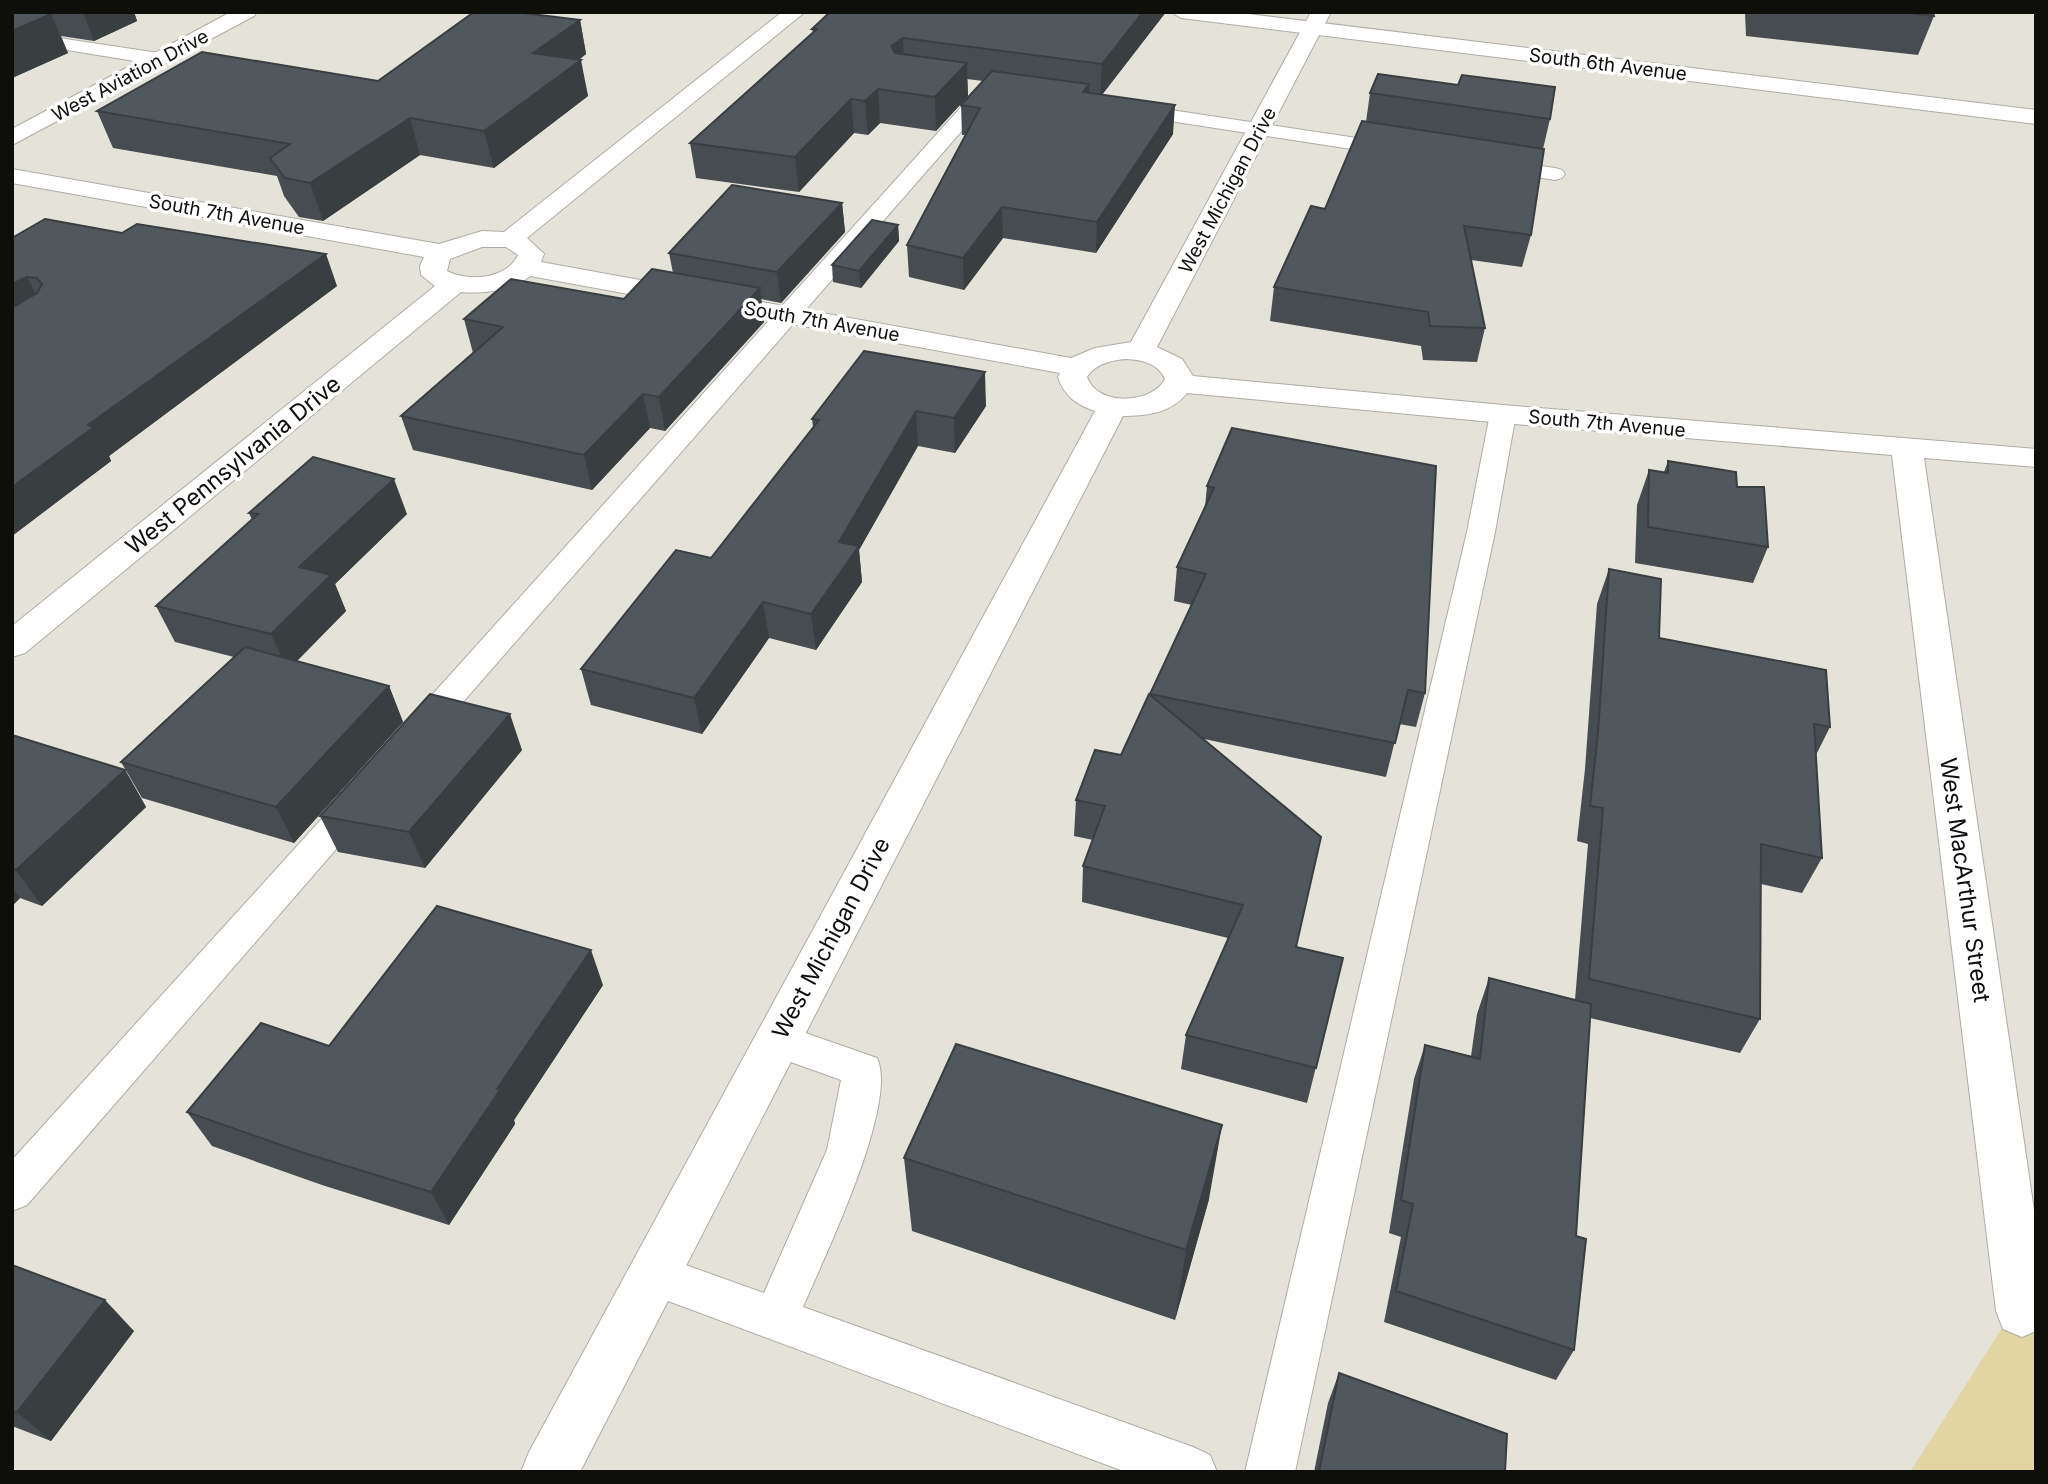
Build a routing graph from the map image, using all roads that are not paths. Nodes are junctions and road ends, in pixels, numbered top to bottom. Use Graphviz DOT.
graph roads {
  1 [pos="247,12"];
  2 [pos="795,12"];
  3 [pos="1181,12"];
  4 [pos="1317,20"];
  5 [pos="12,36"];
  6 [pos="159,59"];
  7 [pos="982,90"];
  8 [pos="1110,107"];
  9 [pos="2036,117"];
  10 [pos="1259,128"];
  11 [pos="12,138"];
  12 [pos="1417,153"];
  13 [pos="1472,162"];
  14 [pos="1555,174"];
  15 [pos="12,176"];
  16 [pos="509,240"];
  17 [pos="443,253"];
  18 [pos="526,267"];
  19 [pos="454,284"];
  20 [pos="788,315"];
  21 [pos="1140,351"];
  22 [pos="1077,368"];
  23 [pos="1179,383"];
  24 [pos="1113,406"];
  25 [pos="1503,414"];
  26 [pos="1907,449"];
  27 [pos="2036,458"];
  28 [pos="12,645"];
  29 [pos="777,1040"];
  30 [pos="12,1191"];
  31 [pos="652,1273"];
  32 [pos="2022,1311"];
  33 [pos="776,1318"];
  34 [pos="549,1472"];
  35 [pos="1193,1472"];
  36 [pos="1270,1472"];
  1 -- 6 [label="street, West Aviation Drive"];
  2 -- 16 [label="street"];
  3 -- 4 [label="street, South 6th Avenue"];
  4 -- 9 [label="street, South 6th Avenue"];
  4 -- 10 [label="street, West Michigan Drive"];
  5 -- 6 [label="lane"];
  6 -- 11 [label="street, West Aviation Drive"];
  7 -- 20 [label="lane"];
  8 -- 10 [label="lane"];
  10 -- 12 [label="lane"];
  10 -- 21 [label="street, West Michigan Drive"];
  13 -- 14 [label="lane"];
  15 -- 17 [label="street, South 7th Avenue"];
  16 -- 17 [label="street"];
  16 -- 18 [label="street"];
  17 -- 19 [label="street"];
  18 -- 19 [label="street"];
  18 -- 20 [label="street, South 7th Avenue"];
  19 -- 28 [label="street, West Pennsylvania Drive"];
  20 -- 22 [label="street, South 7th Avenue"];
  20 -- 30 [label="lane"];
  21 -- 22 [label="street"];
  21 -- 23 [label="street"];
  22 -- 24 [label="street"];
  23 -- 24 [label="street"];
  23 -- 25 [label="street, South 7th Avenue"];
  24 -- 29 [label="street, West Michigan Drive"];
  25 -- 26 [label="street, South 7th Avenue"];
  25 -- 36 [label="lane"];
  26 -- 27 [label="street, South 7th Avenue"];
  26 -- 32 [label="street, West MacArthur Street"];
  29 -- 31 [label="street, West Michigan Drive"];
  29 -- 33 [label="lane"];
  31 -- 33 [label="lane"];
  31 -- 34 [label="street, West Michigan Drive"];
  33 -- 35 [label="lane"];
}
